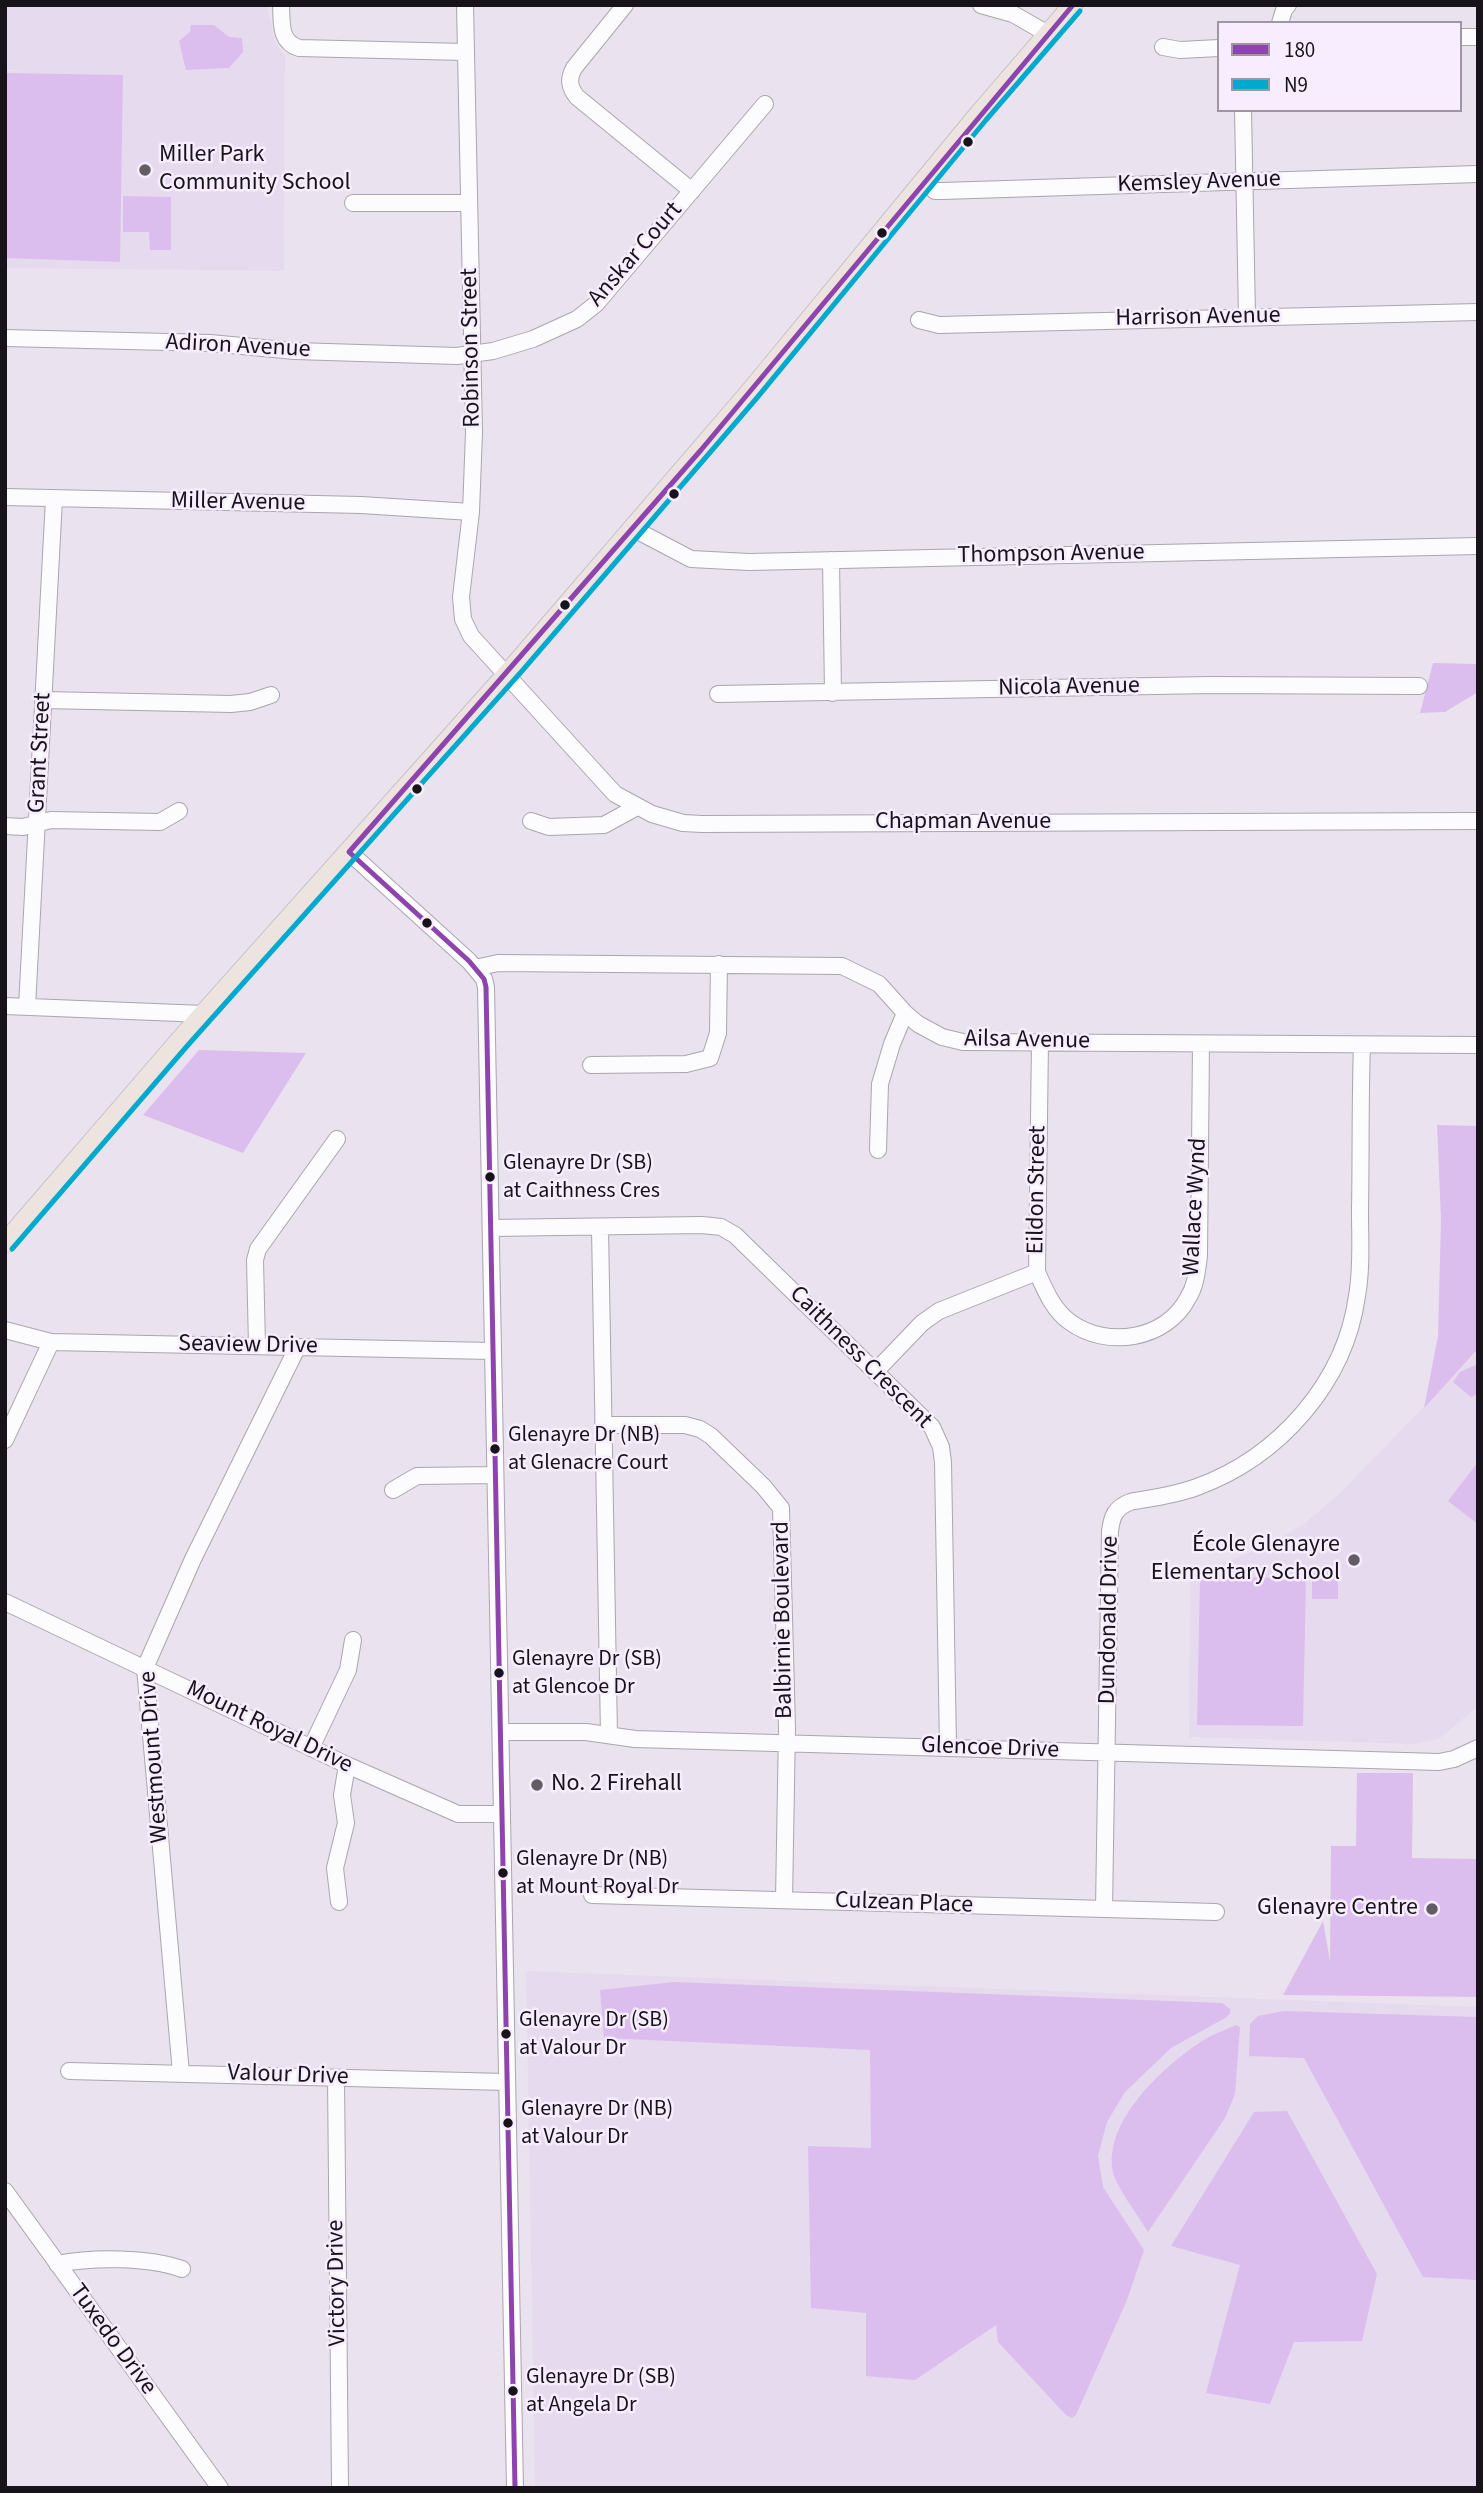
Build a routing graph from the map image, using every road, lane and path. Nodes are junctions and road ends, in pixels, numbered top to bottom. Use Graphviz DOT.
graph roads {
  1 [pos="281,5"];
  2 [pos="464,5"];
  3 [pos="625,5"];
  4 [pos="981,5"];
  5 [pos="1073,5"];
  6 [pos="1289,5"];
  7 [pos="1281,21"];
  8 [pos="1048,34"];
  9 [pos="1163,47"];
  10 [pos="1217,48"];
  11 [pos="465,52"];
  12 [pos="765,104"];
  13 [pos="1243,112"];
  14 [pos="1478,174"];
  15 [pos="924,181"];
  16 [pos="1245,181"];
  17 [pos="692,191"];
  18 [pos="353,203"];
  19 [pos="468,203"];
  20 [pos="1478,312"];
  21 [pos="1247,316"];
  22 [pos="919,320"];
  23 [pos="5,338"];
  24 [pos="472,355"];
  25 [pos="5,497"];
  26 [pos="54,499"];
  27 [pos="471,512"];
  28 [pos="632,528"];
  29 [pos="1478,546"];
  30 [pos="831,560"];
  31 [pos="505,676"];
  32 [pos="1419,686"];
  33 [pos="833,693"];
  34 [pos="718,694"];
  35 [pos="271,695"];
  36 [pos="44,700"];
  37 [pos="637,807"];
  38 [pos="179,811"];
  39 [pos="531,821"];
  40 [pos="1478,821"];
  41 [pos="37,823"];
  42 [pos="5,826"];
  43 [pos="349,852"];
  44 [pos="719,964"];
  45 [pos="475,968"];
  46 [pos="5,1006"];
  47 [pos="27,1007"];
  48 [pos="905,1013"];
  49 [pos="204,1014"];
  50 [pos="1040,1042"];
  51 [pos="1200,1044"];
  52 [pos="1362,1045"];
  53 [pos="1478,1045"];
  54 [pos="591,1065"];
  55 [pos="337,1139"];
  56 [pos="878,1150"];
  57 [pos="491,1228"];
  58 [pos="600,1228"];
  59 [pos="5,1242"];
  60 [pos="1037,1272"];
  61 [pos="5,1330"];
  62 [pos="51,1342"];
  63 [pos="257,1346"];
  64 [pos="297,1348"];
  65 [pos="492,1352"];
  66 [pos="876,1371"];
  67 [pos="603,1425"];
  68 [pos="5,1440"];
  69 [pos="495,1475"];
  70 [pos="393,1490"];
  71 [pos="5,1602"];
  72 [pos="353,1640"];
  73 [pos="145,1668"];
  74 [pos="501,1732"];
  75 [pos="609,1735"];
  76 [pos="786,1743"];
  77 [pos="948,1747"];
  78 [pos="311,1748"];
  79 [pos="1478,1748"];
  80 [pos="1108,1752"];
  81 [pos="347,1765"];
  82 [pos="501,1814"];
  83 [pos="592,1895"];
  84 [pos="784,1900"];
  85 [pos="339,1902"];
  86 [pos="1104,1909"];
  87 [pos="1216,1912"];
  88 [pos="69,2071"];
  89 [pos="181,2073"];
  90 [pos="336,2078"];
  91 [pos="506,2082"];
  92 [pos="5,2191"];
  93 [pos="57,2264"];
  94 [pos="182,2269"];
  95 [pos="220,2488"];
  96 [pos="340,2488"];
  97 [pos="515,2488"];
  1 -- 11 [label="street"];
  2 -- 11 [label="street, Robinson Street"];
  3 -- 17 [label="street"];
  4 -- 8 [label="street"];
  5 -- 8 [label="main road"];
  6 -- 7 [label="street"];
  8 -- 15 [label="main road"];
  9 -- 10 [label="street"];
  11 -- 19 [label="street, Robinson Street"];
  12 -- 17 [label="street, Anskar Court"];
  13 -- 16 [label="street"];
  14 -- 16 [label="street, Kemsley Avenue"];
  15 -- 16 [label="street, Kemsley Avenue"];
  15 -- 28 [label="main road"];
  16 -- 21 [label="street"];
  17 -- 24 [label="street, Anskar Court"];
  18 -- 19 [label="street"];
  19 -- 24 [label="street, Robinson Street"];
  20 -- 21 [label="street, Harrison Avenue"];
  21 -- 22 [label="street, Harrison Avenue"];
  23 -- 24 [label="street, Adiron Avenue"];
  24 -- 27 [label="street, Robinson Street"];
  25 -- 26 [label="street, Miller Avenue"];
  26 -- 27 [label="street, Miller Avenue"];
  26 -- 36 [label="street, Grant Street"];
  27 -- 31 [label="street, Robinson Street"];
  28 -- 30 [label="street, Thompson Avenue"];
  28 -- 31 [label="main road"];
  29 -- 30 [label="street, Thompson Avenue"];
  30 -- 33 [label="street"];
  31 -- 37 [label="street, Chapman Avenue"];
  31 -- 43 [label="main road"];
  32 -- 33 [label="street, Nicola Avenue"];
  33 -- 34 [label="street, Nicola Avenue"];
  35 -- 36 [label="street"];
  36 -- 41 [label="street, Grant Street"];
  37 -- 39 [label="street"];
  37 -- 40 [label="street, Chapman Avenue"];
  38 -- 41 [label="street"];
  41 -- 42 [label="street"];
  41 -- 47 [label="street, Grant Street"];
  43 -- 45 [label="street"];
  43 -- 49 [label="main road"];
  44 -- 45 [label="street, Ailsa Avenue"];
  44 -- 48 [label="street, Ailsa Avenue"];
  44 -- 54 [label="street"];
  45 -- 57 [label="street"];
  46 -- 47 [label="street"];
  47 -- 49 [label="street"];
  48 -- 50 [label="street, Ailsa Avenue"];
  48 -- 56 [label="street"];
  49 -- 59 [label="main road"];
  50 -- 51 [label="street, Ailsa Avenue"];
  50 -- 60 [label="street, Eildon Street"];
  51 -- 52 [label="street, Ailsa Avenue"];
  51 -- 60 [label="street, Wallace Wynd"];
  52 -- 53 [label="street, Ailsa Avenue"];
  52 -- 80 [label="street, Dundonald Drive"];
  55 -- 63 [label="street"];
  57 -- 58 [label="street, Caithness Crescent"];
  57 -- 65 [label="street"];
  58 -- 66 [label="street, Caithness Crescent"];
  58 -- 67 [label="street"];
  60 -- 66 [label="street, Eildon Street"];
  61 -- 62 [label="street, Seaview Drive"];
  62 -- 63 [label="street, Seaview Drive"];
  62 -- 68 [label="street"];
  63 -- 64 [label="street, Seaview Drive"];
  64 -- 65 [label="street, Seaview Drive"];
  64 -- 73 [label="street, Westmount Drive"];
  65 -- 69 [label="street"];
  66 -- 77 [label="street, Caithness Crescent"];
  67 -- 75 [label="street"];
  67 -- 76 [label="street, Balbirnie Boulevard"];
  69 -- 70 [label="street"];
  69 -- 74 [label="street"];
  71 -- 73 [label="street, Mount Royal Drive"];
  72 -- 78 [label="street"];
  73 -- 78 [label="street, Mount Royal Drive"];
  73 -- 89 [label="street, Westmount Drive"];
  74 -- 75 [label="street, Glencoe Drive"];
  74 -- 82 [label="street"];
  75 -- 76 [label="street, Glencoe Drive"];
  76 -- 77 [label="street, Glencoe Drive"];
  76 -- 84 [label="street, Balbirnie Boulevard"];
  77 -- 80 [label="street, Glencoe Drive"];
  78 -- 81 [label="street, Mount Royal Drive"];
  79 -- 80 [label="street, Glencoe Drive"];
  80 -- 86 [label="street, Dundonald Drive"];
  81 -- 82 [label="street, Mount Royal Drive"];
  81 -- 85 [label="street"];
  82 -- 91 [label="street"];
  83 -- 84 [label="street, Culzean Place"];
  84 -- 86 [label="street, Culzean Place"];
  86 -- 87 [label="street, Culzean Place"];
  88 -- 89 [label="street, Valour Drive"];
  89 -- 90 [label="street, Valour Drive"];
  90 -- 91 [label="street, Valour Drive"];
  90 -- 96 [label="street, Victory Drive"];
  91 -- 97 [label="street"];
  92 -- 93 [label="street, Tuxedo Drive"];
  93 -- 94 [label="street"];
  93 -- 95 [label="street, Tuxedo Drive"];
}
